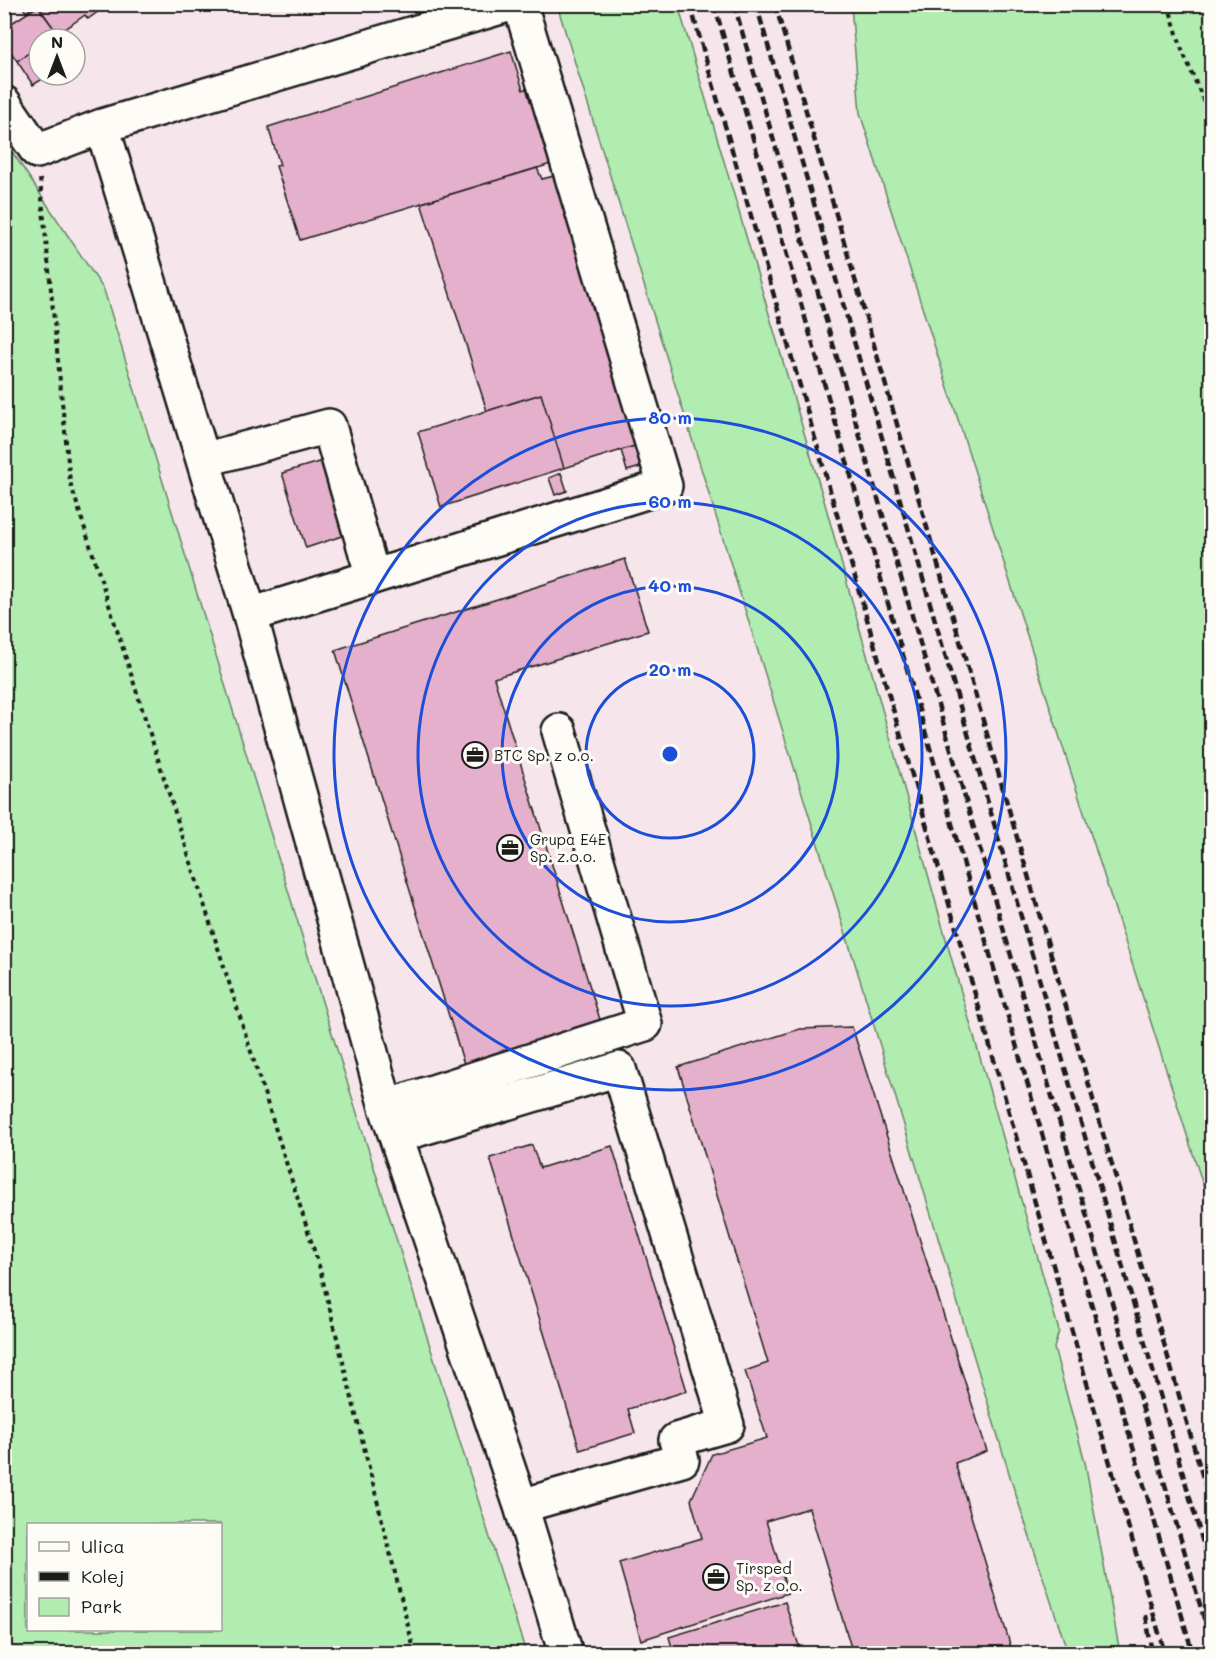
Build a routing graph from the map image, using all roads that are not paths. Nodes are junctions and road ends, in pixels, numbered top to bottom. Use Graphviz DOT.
graph roads {
  1 [pos="511,4"];
  2 [pos="520,4"];
  3 [pos="4,103"];
  4 [pos="102,126"];
  5 [pos="203,460"];
  6 [pos="373,577"];
  7 [pos="250,615"];
  8 [pos="559,731"];
  9 [pos="391,1121"];
  10 [pos="521,1506"];
  11 [pos="566,1653"];
  1 -- 4 [label="street"];
  2 -- 6 [label="street"];
  3 -- 4 [label="street"];
  4 -- 5 [label="street"];
  5 -- 6 [label="street"];
  5 -- 7 [label="street"];
  6 -- 7 [label="street"];
  7 -- 9 [label="street"];
  8 -- 9 [label="street"];
  9 -- 10 [label="street"];
  9 -- 10 [label="street"];
  10 -- 11 [label="street"];
}
